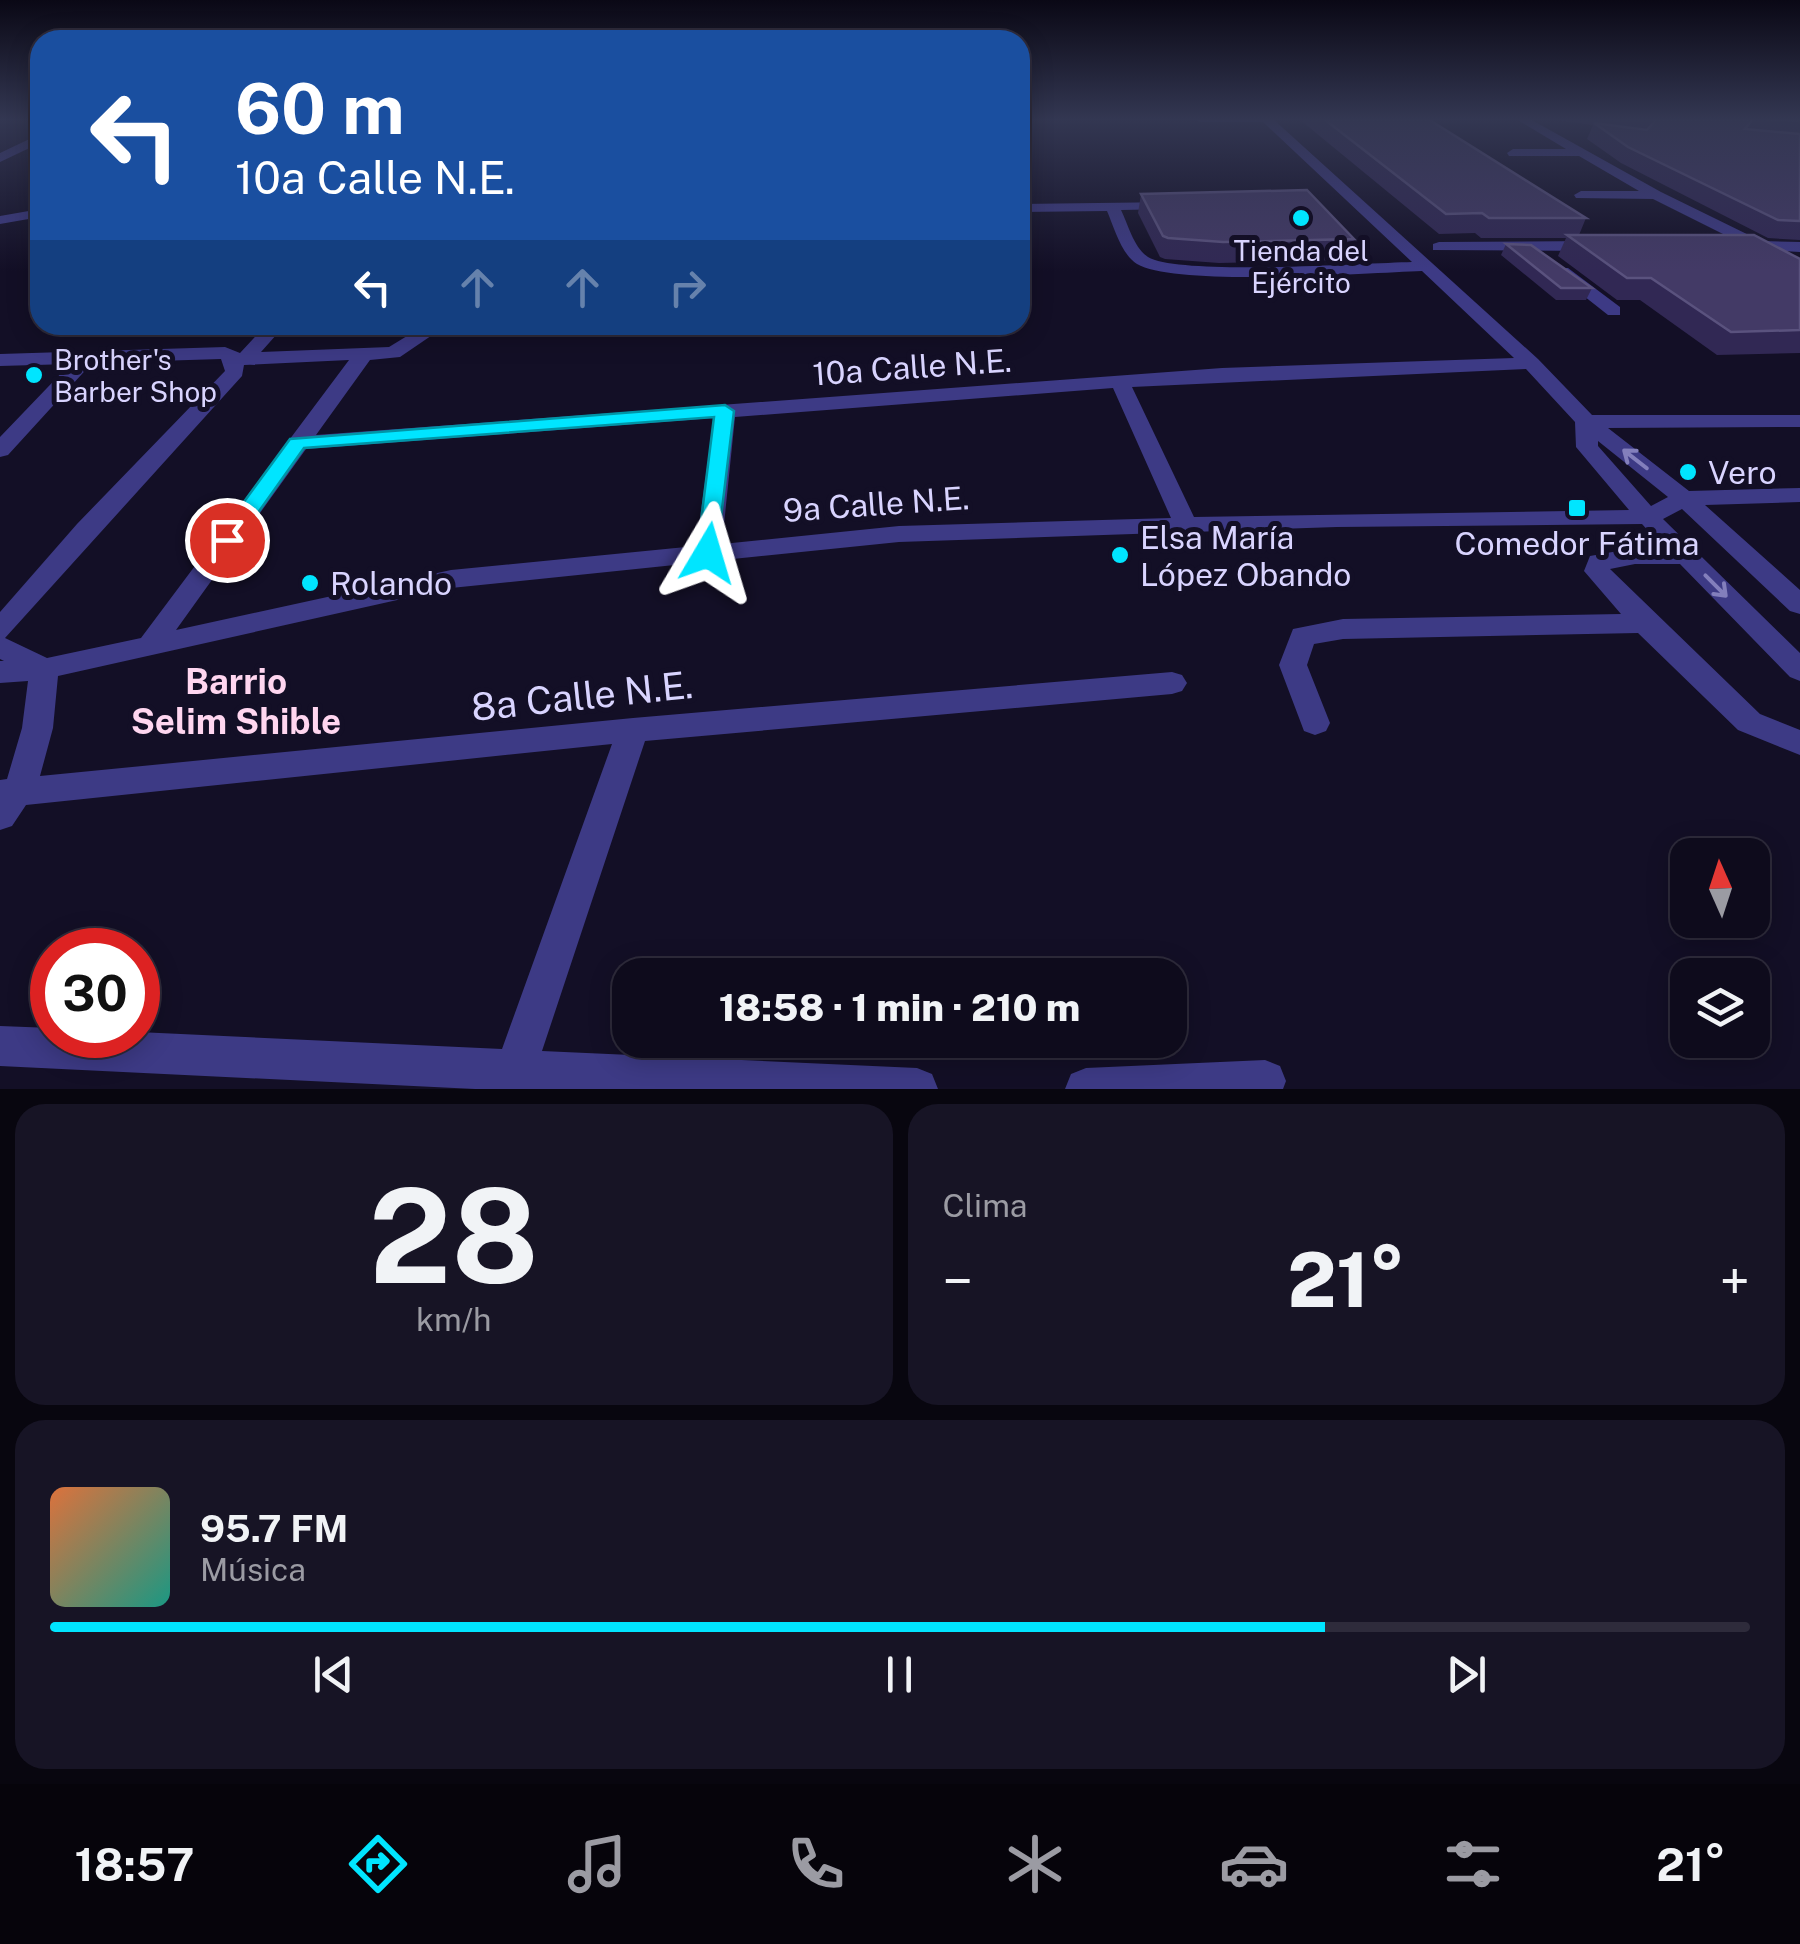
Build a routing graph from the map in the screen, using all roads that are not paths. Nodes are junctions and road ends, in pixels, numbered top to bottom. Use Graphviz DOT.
graph roads {
  1 [pos="1321,170"];
  2 [pos="1612,170"];
  3 [pos="1656,194"];
  4 [pos="1581,195"];
  5 [pos="1354,200"];
  6 [pos="1336,201"];
  7 [pos="1187,204"];
  8 [pos="1112,206"];
  9 [pos="1030,208"];
  10 [pos="1715,245"];
  11 [pos="1752,245"];
  12 [pos="1530,246"];
  13 [pos="1604,246"];
  14 [pos="1439,247"];
  15 [pos="1800,248"];
  16 [pos="1365,254"];
  17 [pos="1425,266"];
  18 [pos="1800,266"];
  19 [pos="1378,267"];
  20 [pos="1614,310"];
  21 [pos="265,335"];
  22 [pos="421,335"];
  23 [pos="364,354"];
  24 [pos="86,357"];
  25 [pos="239,359"];
  26 [pos="0,360"];
  27 [pos="1531,363"];
  28 [pos="1120,382"];
  29 [pos="725,411"];
  30 [pos="1586,421"];
  31 [pos="1800,421"];
  32 [pos="298,443"];
  33 [pos="0,450"];
  34 [pos="1800,495"];
  35 [pos="1684,498"];
  36 [pos="1648,517"];
  37 [pos="1186,524"];
  38 [pos="708,553"];
  39 [pos="1686,556"];
  40 [pos="1800,605"];
  41 [pos="1645,623"];
  42 [pos="0,630"];
  43 [pos="148,646"];
  44 [pos="0,647"];
  45 [pos="44,669"];
  46 [pos="1800,670"];
  47 [pos="0,672"];
  48 [pos="1172,683"];
  49 [pos="1315,723"];
  50 [pos="633,730"];
  51 [pos="1800,743"];
  52 [pos="6,801"];
  53 [pos="0,1046"];
  54 [pos="512,1079"];
  55 [pos="1265,1081"];
  56 [pos="917,1089"];
  57 [pos="1086,1089"];
  1 -- 5 [label="street"];
  2 -- 3 [label="street"];
  3 -- 4 [label="street"];
  3 -- 11 [label="street"];
  5 -- 6 [label="street"];
  5 -- 17 [label="street"];
  7 -- 8 [label="street"];
  8 -- 9 [label="street"];
  8 -- 19 [label="street"];
  10 -- 11 [label="street"];
  11 -- 15 [label="street"];
  11 -- 18 [label="street"];
  12 -- 13 [label="street"];
  12 -- 14 [label="street"];
  12 -- 20 [label="street"];
  16 -- 19 [label="street"];
  17 -- 19 [label="street"];
  17 -- 27 [label="street"];
  21 -- 25 [label="street"];
  22 -- 23 [label="street"];
  23 -- 25 [label="street"];
  23 -- 32 [label="street"];
  24 -- 25 [label="street"];
  24 -- 26 [label="street"];
  24 -- 33 [label="street"];
  25 -- 42 [label="street"];
  27 -- 28 [label="street, 10a Calle N.E."];
  27 -- 30 [label="street"];
  28 -- 29 [label="street, 10a Calle N.E."];
  28 -- 37 [label="street"];
  29 -- 32 [label="street, 10a Calle N.E."];
  29 -- 38 [label="street"];
  30 -- 31 [label="street"];
  35 -- 30 [label="street, one-way"];
  30 -- 36 [label="street"];
  32 -- 43 [label="street"];
  34 -- 35 [label="street"];
  35 -- 36 [label="street"];
  35 -- 40 [label="street"];
  36 -- 37 [label="street, 9a Calle N.E."];
  36 -- 39 [label="street"];
  37 -- 38 [label="street, 9a Calle N.E."];
  38 -- 43 [label="street, 9a Calle N.E."];
  39 -- 41 [label="street"];
  39 -- 46 [label="street, one-way"];
  41 -- 49 [label="street"];
  41 -- 51 [label="street"];
  43 -- 45 [label="street, 9a Calle N.E."];
  44 -- 45 [label="street"];
  45 -- 47 [label="street, 9a Calle N.E."];
  45 -- 52 [label="street"];
  48 -- 50 [label="street, 8a Calle N.E."];
  50 -- 52 [label="street, 8a Calle N.E."];
  50 -- 54 [label="street"];
  53 -- 54 [label="street"];
  54 -- 56 [label="street"];
  55 -- 57 [label="street"];
}
